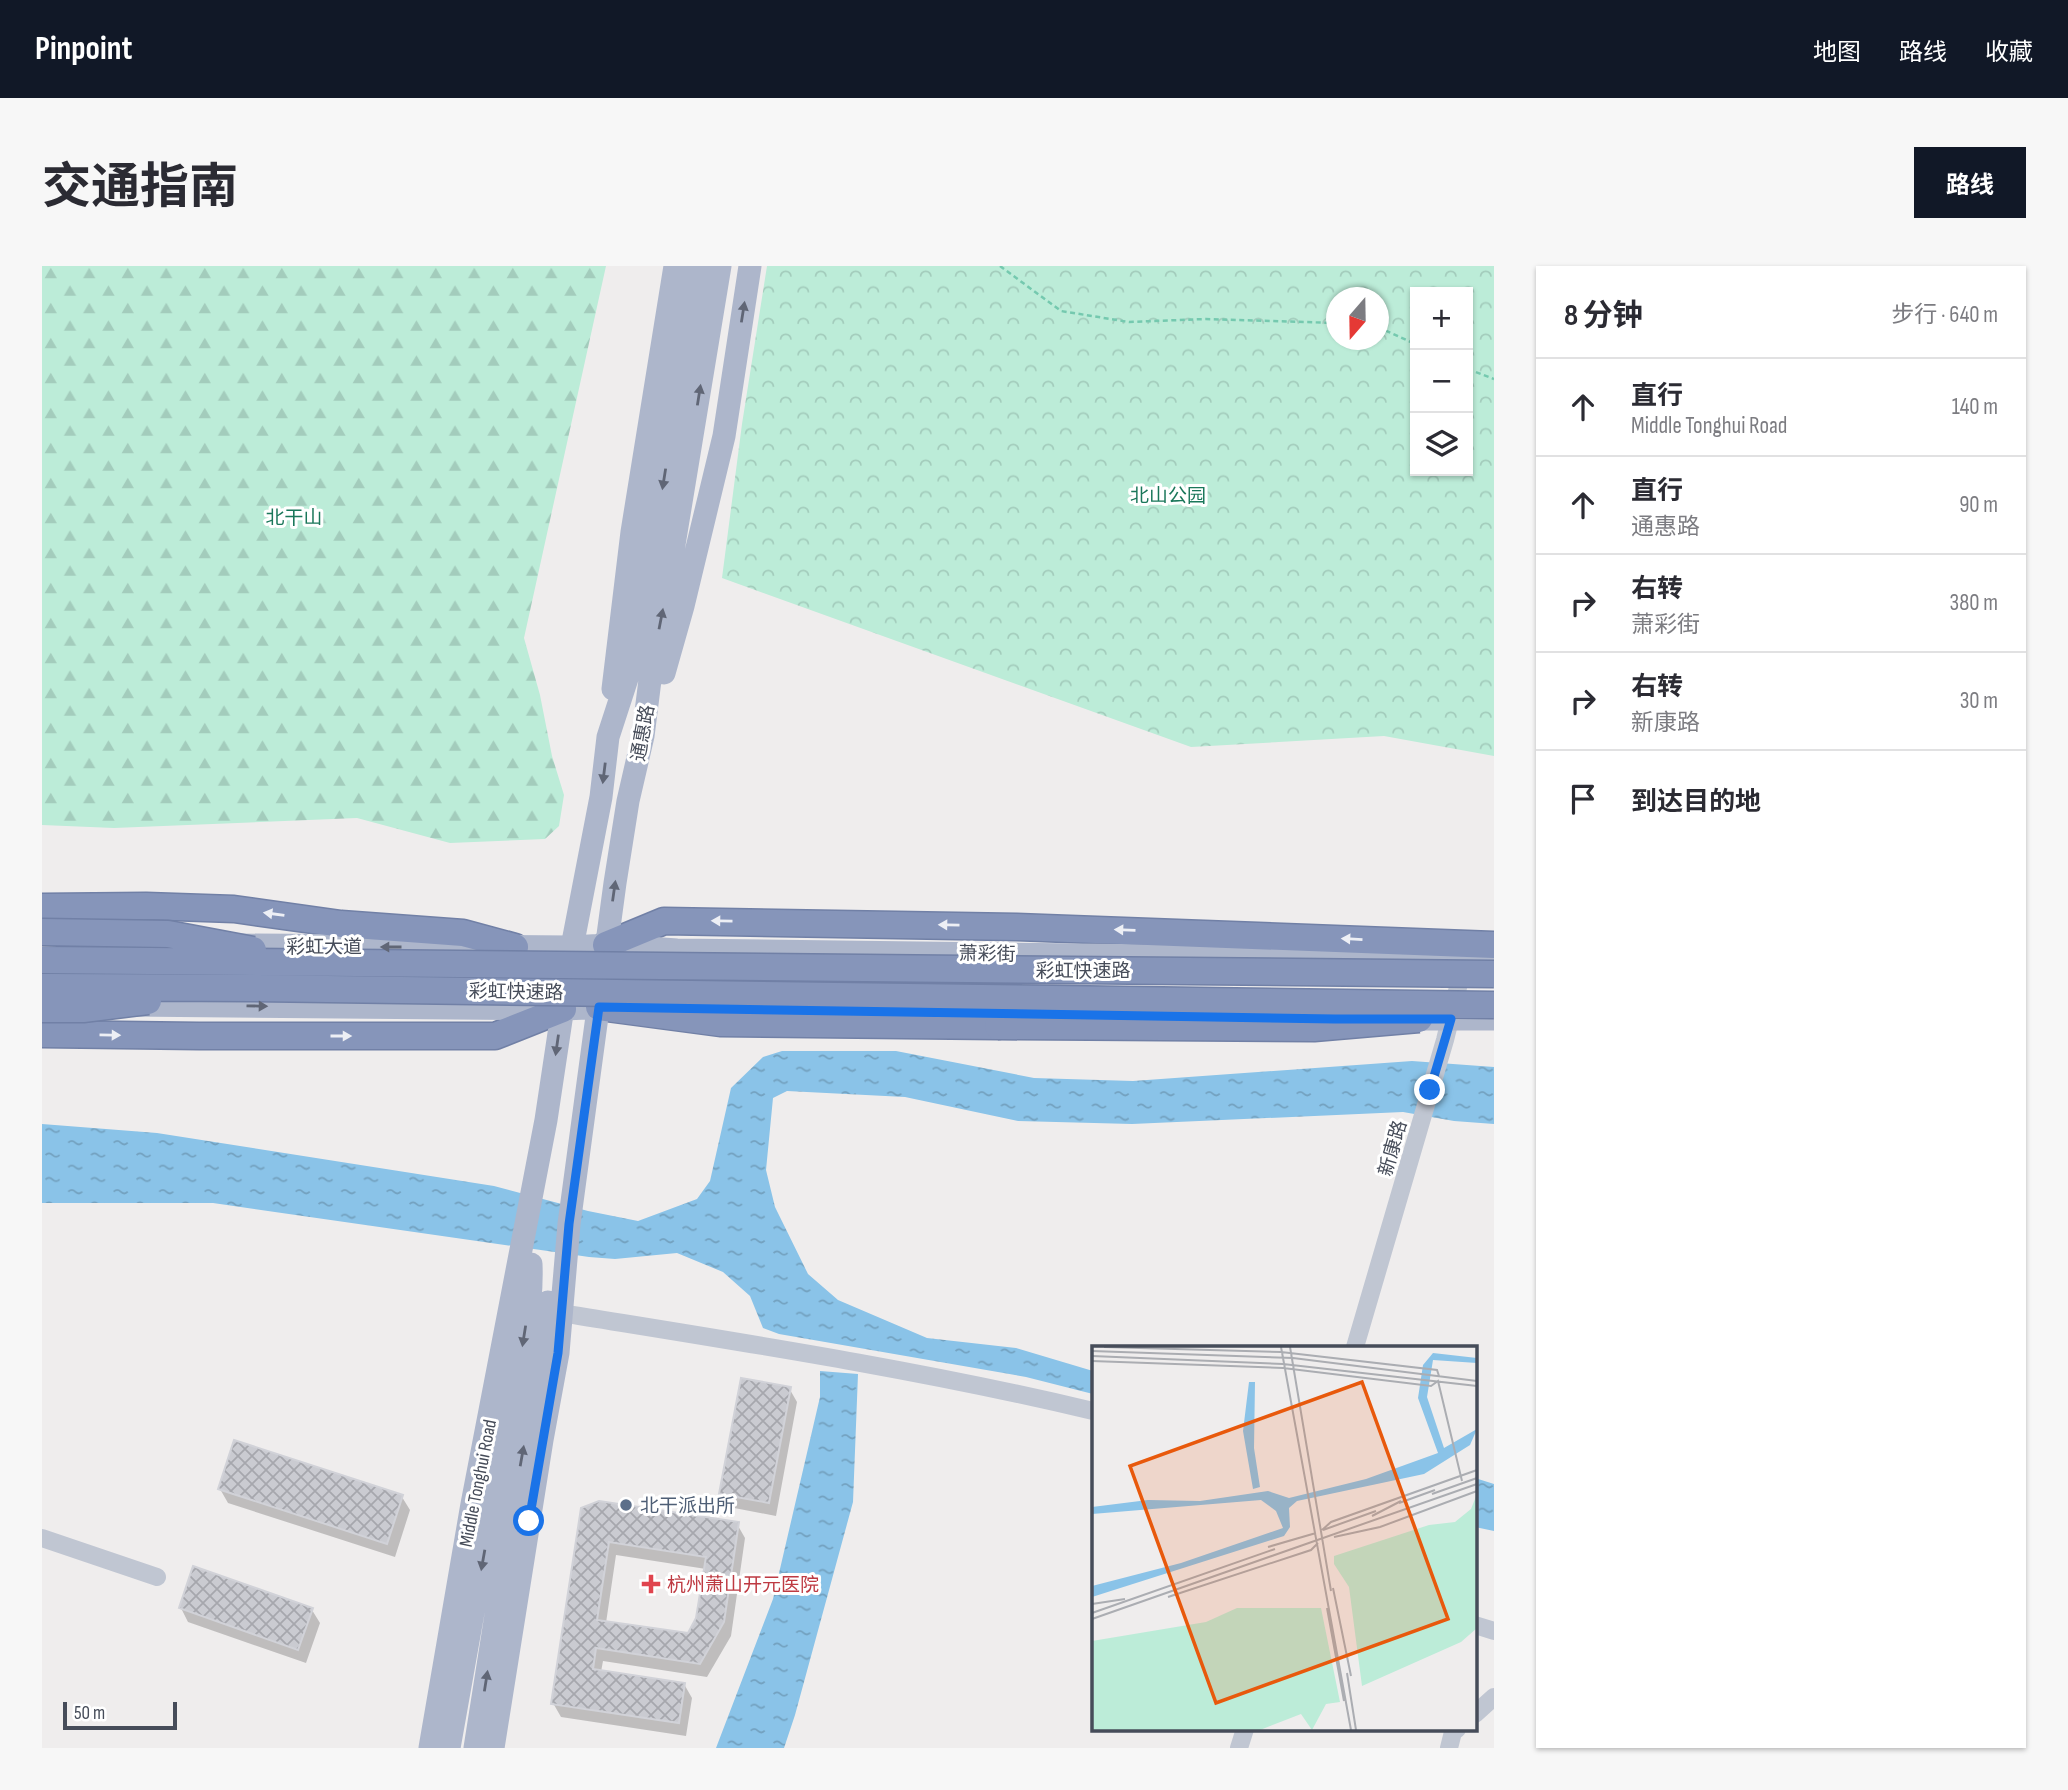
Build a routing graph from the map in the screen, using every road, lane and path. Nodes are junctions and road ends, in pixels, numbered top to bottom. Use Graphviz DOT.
graph roads {
  1 [pos="674,266"];
  2 [pos="697,266"];
  3 [pos="720,266"];
  4 [pos="750,266"];
  5 [pos="1000,266"];
  6 [pos="1326,323"];
  7 [pos="1389,332"];
  8 [pos="1410,342"];
  9 [pos="1473,371"];
  10 [pos="1494,379"];
  11 [pos="643,736"];
  12 [pos="608,737"];
  13 [pos="42,907"];
  14 [pos="42,932"];
  15 [pos="42,944"];
  16 [pos="606,945"];
  17 [pos="1494,945"];
  18 [pos="515,947"];
  19 [pos="572,947"];
  20 [pos="42,960"];
  21 [pos="1465,960"];
  22 [pos="1494,960"];
  23 [pos="327,963"];
  24 [pos="1494,974"];
  25 [pos="42,987"];
  26 [pos="252,988"];
  27 [pos="42,1004"];
  28 [pos="1494,1005"];
  29 [pos="599,1007"];
  30 [pos="42,1009"];
  31 [pos="563,1009"];
  32 [pos="1494,1013"];
  33 [pos="1494,1019"];
  34 [pos="1448,1030"];
  35 [pos="42,1034"];
  36 [pos="534,1190"];
  37 [pos="571,1213"];
  38 [pos="528,1219"];
  39 [pos="561,1313"];
  40 [pos="1355,1346"];
  41 [pos="1092,1410"];
  42 [pos="42,1538"];
  43 [pos="157,1577"];
  44 [pos="1476,1625"];
  45 [pos="1494,1631"];
  46 [pos="1494,1697"];
  47 [pos="1476,1713"];
  48 [pos="1245,1730"];
  49 [pos="1456,1730"];
  50 [pos="430,1748"];
  51 [pos="449,1748"];
  52 [pos="475,1748"];
  53 [pos="494,1748"];
  54 [pos="1239,1748"];
  55 [pos="1449,1748"];
  1 -- 12 [label="main road"];
  2 -- 12 [label="main road, 通惠路, one-way"];
  11 -- 3 [label="main road, 通惠路, one-way"];
  11 -- 4 [label="main road, one-way"];
  5 -- 6 [label="path"];
  7 -- 8 [label="path"];
  9 -- 10 [label="path"];
  16 -- 11 [label="main road, 通惠路, one-way"];
  12 -- 19 [label="main road, 通惠路, one-way"];
  18 -- 13 [label="highway, one-way"];
  14 -- 23 [label="highway, bridge"];
  18 -- 15 [label="main road, 彩虹大道, one-way"];
  17 -- 16 [label="highway, one-way"];
  16 -- 19 [label="main road, 彩虹大道"];
  16 -- 21 [label="main road, 萧彩街"];
  16 -- 29 [label="main road, 通惠路"];
  18 -- 19 [label="main road, 彩虹大道"];
  19 -- 31 [label="main road, 通惠路"];
  20 -- 23 [label="highway, 彩虹快速路, bridge"];
  21 -- 22 [label="main road, 萧彩街"];
  21 -- 34 [label="street, 新康路"];
  23 -- 24 [label="highway, 彩虹快速路, bridge"];
  25 -- 26 [label="highway, 彩虹快速路, bridge"];
  26 -- 28 [label="highway, 彩虹快速路, bridge"];
  26 -- 30 [label="highway, bridge"];
  27 -- 31 [label="main road, one-way"];
  29 -- 31 [label="main road"];
  29 -- 32 [label="highway, bridge"];
  29 -- 34 [label="main road"];
  29 -- 37 [label="main road, 通惠路"];
  35 -- 31 [label="highway, one-way"];
  31 -- 36 [label="main road, 通惠路, one-way"];
  33 -- 34 [label="main road"];
  34 -- 40 [label="street, 新康路"];
  36 -- 38 [label="main road, Middle Tonghui Road"];
  37 -- 39 [label="main road"];
  52 -- 37 [label="main road, Middle Tonghui Road, one-way"];
  38 -- 50 [label="main road, Middle Tonghui Road"];
  38 -- 51 [label="main road, Middle Tonghui Road, one-way"];
  39 -- 41 [label="street"];
  39 -- 53 [label="main road"];
  42 -- 43 [label="street"];
  44 -- 45 [label="street"];
  46 -- 47 [label="street"];
  48 -- 54 [label="street"];
  49 -- 55 [label="street"];
}
